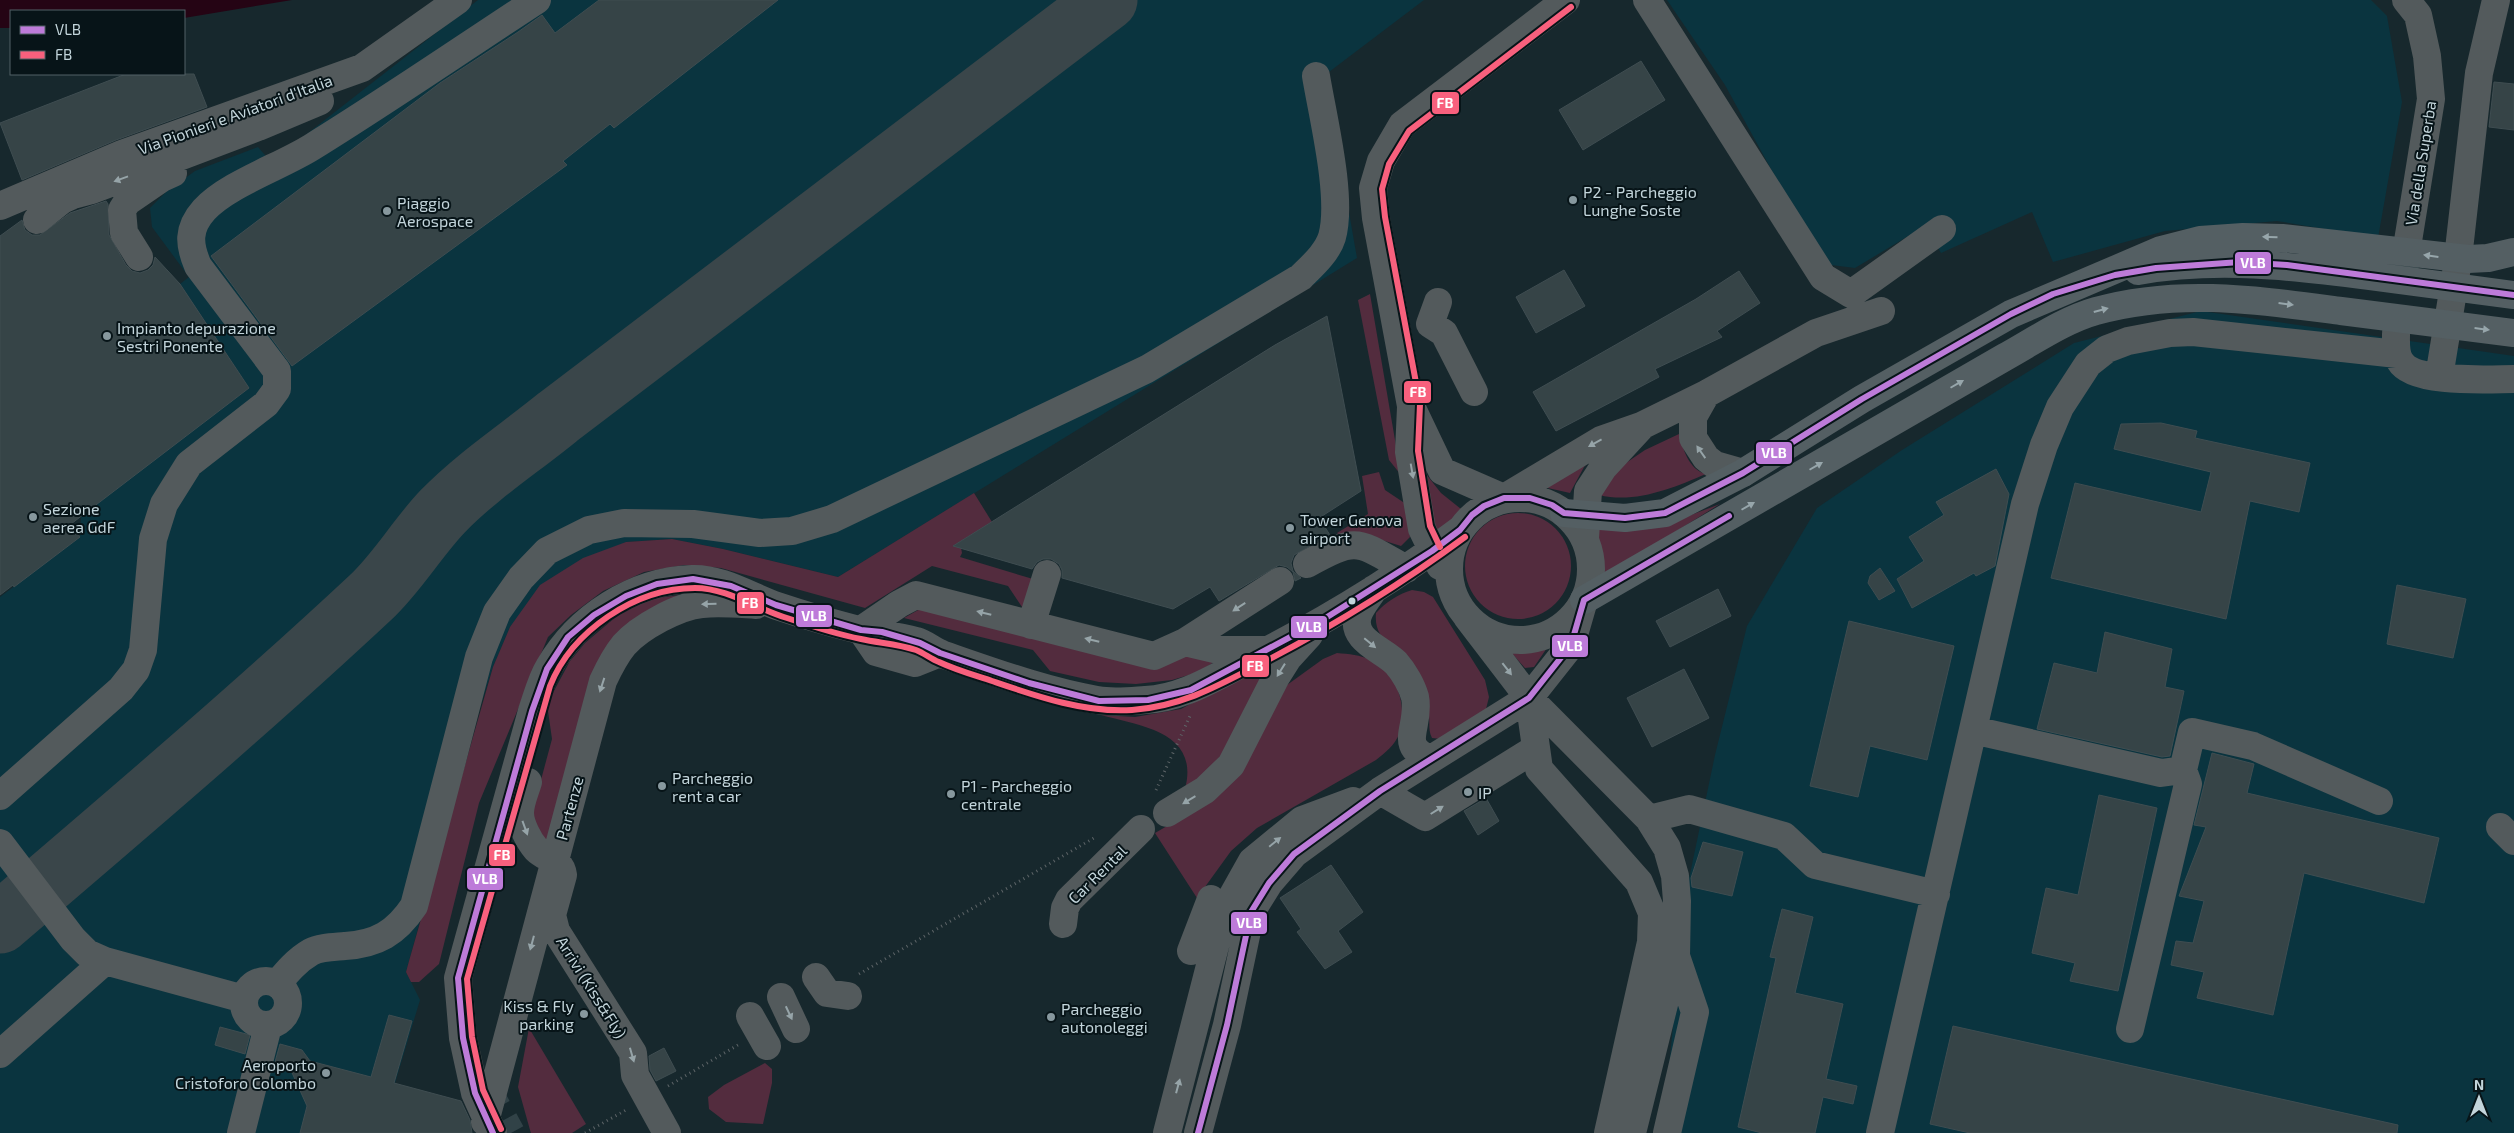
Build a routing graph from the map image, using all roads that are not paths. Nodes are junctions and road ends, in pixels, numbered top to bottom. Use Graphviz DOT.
graph roads {
  1 [pos="458,0"];
  2 [pos="537,0"];
  3 [pos="1566,0"];
  4 [pos="1647,0"];
  5 [pos="2406,0"];
  6 [pos="2496,0"];
  7 [pos="1316,76"];
  8 [pos="317,93"];
  9 [pos="219,149"];
  10 [pos="0,206"];
  11 [pos="38,220"];
  12 [pos="1942,228"];
  13 [pos="2408,241"];
  14 [pos="2514,252"];
  15 [pos="139,257"];
  16 [pos="2053,294"];
  17 [pos="2514,295"];
  18 [pos="1881,311"];
  19 [pos="2514,333"];
  20 [pos="1399,342"];
  21 [pos="2439,377"];
  22 [pos="2514,379"];
  23 [pos="1474,392"];
  24 [pos="1706,394"];
  25 [pos="1411,406"];
  26 [pos="1641,426"];
  27 [pos="1743,473"];
  28 [pos="1504,498"];
  29 [pos="1578,522"];
  30 [pos="1460,530"];
  31 [pos="1432,551"];
  32 [pos="1308,564"];
  33 [pos="1406,569"];
  34 [pos="1047,574"];
  35 [pos="1280,581"];
  36 [pos="1375,588"];
  37 [pos="1584,600"];
  38 [pos="776,605"];
  39 [pos="1460,608"];
  40 [pos="1324,620"];
  41 [pos="1031,625"];
  42 [pos="862,630"];
  43 [pos="1185,642"];
  44 [pos="1269,650"];
  45 [pos="1529,698"];
  46 [pos="532,711"];
  47 [pos="1973,730"];
  48 [pos="1535,749"];
  49 [pos="1431,759"];
  50 [pos="2183,770"];
  51 [pos="1380,791"];
  52 [pos="0,796"];
  53 [pos="2379,801"];
  54 [pos="1160,806"];
  55 [pos="1649,819"];
  56 [pos="1141,829"];
  57 [pos="0,843"];
  58 [pos="1252,861"];
  59 [pos="1936,894"];
  60 [pos="1063,924"];
  61 [pos="1191,951"];
  62 [pos="1676,956"];
  63 [pos="105,961"];
  64 [pos="277,984"];
  65 [pos="781,997"];
  66 [pos="244,999"];
  67 [pos="750,1016"];
  68 [pos="268,1026"];
  69 [pos="796,1029"];
  70 [pos="2130,1029"];
  71 [pos="767,1046"];
  72 [pos="0,1054"];
  73 [pos="665,1129"];
  74 [pos="1167,1131"];
  75 [pos="241,1133"];
  76 [pos="486,1133"];
  77 [pos="493,1133"];
  78 [pos="1198,1133"];
  79 [pos="1608,1133"];
  80 [pos="1632,1133"];
  81 [pos="1668,1133"];
  82 [pos="1880,1133"];
  1 -- 8 [label="street, Via Pionieri e Aviatori d'Italia"];
  2 -- 52 [label="street"];
  3 -- 20 [label="street"];
  4 -- 12 [label="street"];
  5 -- 13 [label="street, Via della Superba"];
  6 -- 21 [label="street"];
  7 -- 64 [label="street"];
  8 -- 9 [label="street"];
  8 -- 10 [label="street, Via Pionieri e Aviatori d'Italia"];
  9 -- 11 [label="street, one-way"];
  9 -- 15 [label="street"];
  14 -- 16 [label="highway, one-way"];
  16 -- 17 [label="highway"];
  16 -- 27 [label="highway"];
  18 -- 24 [label="street"];
  37 -- 19 [label="highway, one-way"];
  20 -- 23 [label="street"];
  20 -- 25 [label="street"];
  21 -- 22 [label="street"];
  21 -- 47 [label="street"];
  24 -- 26 [label="street"];
  27 -- 24 [label="street, one-way"];
  25 -- 28 [label="street"];
  25 -- 31 [label="street, one-way"];
  26 -- 28 [label="street, one-way"];
  26 -- 29 [label="street"];
  27 -- 29 [label="highway"];
  28 -- 29 [label="street"];
  28 -- 30 [label="street"];
  29 -- 37 [label="street"];
  30 -- 31 [label="street"];
  30 -- 39 [label="street"];
  31 -- 33 [label="street"];
  31 -- 39 [label="street"];
  32 -- 33 [label="street"];
  33 -- 36 [label="street"];
  34 -- 41 [label="street"];
  35 -- 43 [label="street, one-way"];
  36 -- 40 [label="street"];
  36 -- 49 [label="street, one-way"];
  37 -- 39 [label="street"];
  37 -- 45 [label="street"];
  38 -- 42 [label="street"];
  38 -- 46 [label="street"];
  38 -- 76 [label="street, Partenze, one-way"];
  39 -- 45 [label="street, one-way"];
  40 -- 44 [label="street"];
  40 -- 54 [label="street, one-way"];
  41 -- 42 [label="street, one-way"];
  43 -- 41 [label="street, one-way"];
  42 -- 44 [label="street"];
  43 -- 44 [label="street"];
  45 -- 48 [label="street"];
  45 -- 49 [label="street"];
  45 -- 55 [label="street"];
  46 -- 73 [label="street, Arrivi (Kiss&Fly), one-way"];
  46 -- 77 [label="street"];
  47 -- 50 [label="street"];
  47 -- 59 [label="street"];
  51 -- 48 [label="street, one-way"];
  48 -- 79 [label="street"];
  49 -- 51 [label="street"];
  50 -- 53 [label="street"];
  50 -- 70 [label="street"];
  58 -- 51 [label="street, one-way"];
  51 -- 78 [label="street"];
  55 -- 59 [label="street"];
  55 -- 62 [label="street"];
  56 -- 60 [label="street, Car Rental"];
  57 -- 63 [label="street"];
  58 -- 61 [label="street"];
  74 -- 58 [label="street, one-way"];
  59 -- 82 [label="street"];
  62 -- 80 [label="street"];
  62 -- 81 [label="street"];
  63 -- 66 [label="street"];
  63 -- 72 [label="street"];
  64 -- 66 [label="street"];
  64 -- 68 [label="street"];
  65 -- 69 [label="street, one-way"];
  66 -- 68 [label="street"];
  67 -- 71 [label="street"];
  68 -- 75 [label="street"];
}
